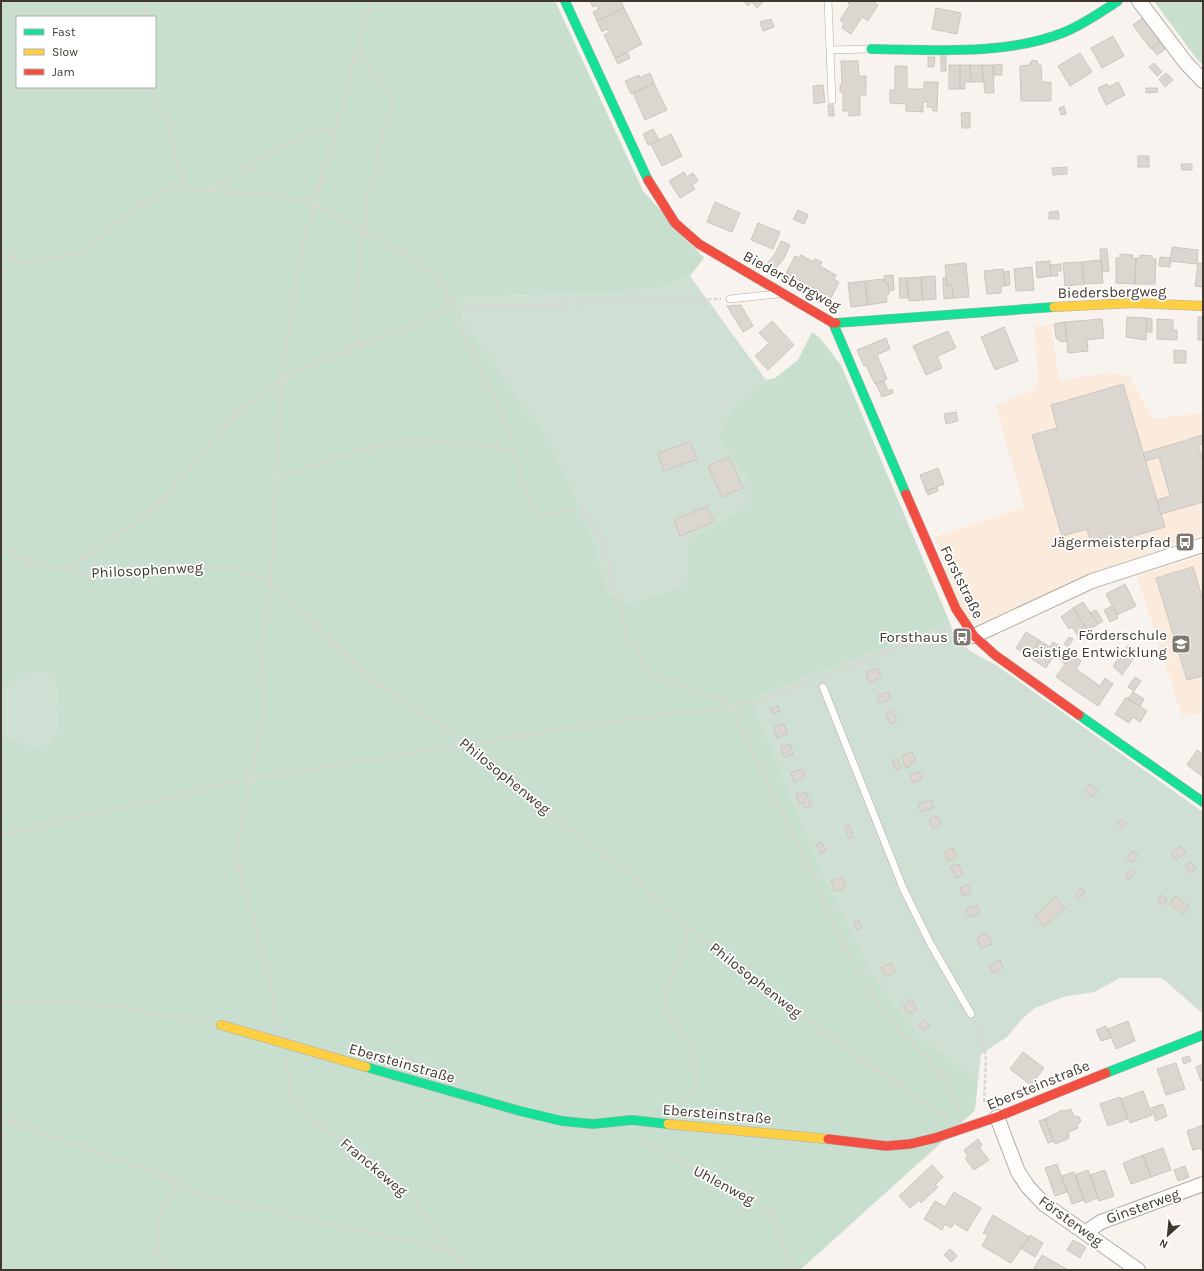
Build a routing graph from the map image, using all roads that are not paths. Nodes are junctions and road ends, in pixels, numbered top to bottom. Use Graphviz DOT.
graph roads {
  1 [pos="565,1"];
  2 [pos="828,1"];
  3 [pos="1118,1"];
  4 [pos="1140,1"];
  5 [pos="871,49"];
  6 [pos="830,50"];
  7 [pos="1203,81"];
  8 [pos="832,100"];
  9 [pos="783,293"];
  10 [pos="730,298"];
  11 [pos="1203,306"];
  12 [pos="833,323"];
  13 [pos="1203,545"];
  14 [pos="974,636"];
  15 [pos="823,687"];
  16 [pos="1203,802"];
  17 [pos="971,1014"];
  18 [pos="222,1025"];
  19 [pos="1203,1035"];
  20 [pos="992,1119"];
  21 [pos="1203,1184"];
  22 [pos="1086,1232"];
  23 [pos="1138,1270"];
  1 -- 9 [label="street, Biedersbergweg"];
  2 -- 6 [label="lane"];
  3 -- 5 [label="street"];
  4 -- 7 [label="street"];
  5 -- 6 [label="lane"];
  6 -- 8 [label="lane"];
  9 -- 10 [label="lane"];
  9 -- 12 [label="street, Biedersbergweg"];
  11 -- 12 [label="street, Biedersbergweg"];
  12 -- 14 [label="street, Forststraße"];
  13 -- 14 [label="street"];
  14 -- 16 [label="street, Forststraße"];
  15 -- 17 [label="lane"];
  18 -- 20 [label="street, Ebersteinstraße"];
  19 -- 20 [label="street, Ebersteinstraße"];
  20 -- 22 [label="street, Försterweg"];
  21 -- 22 [label="street, Ginsterweg"];
  22 -- 23 [label="street, Försterweg"];
}
